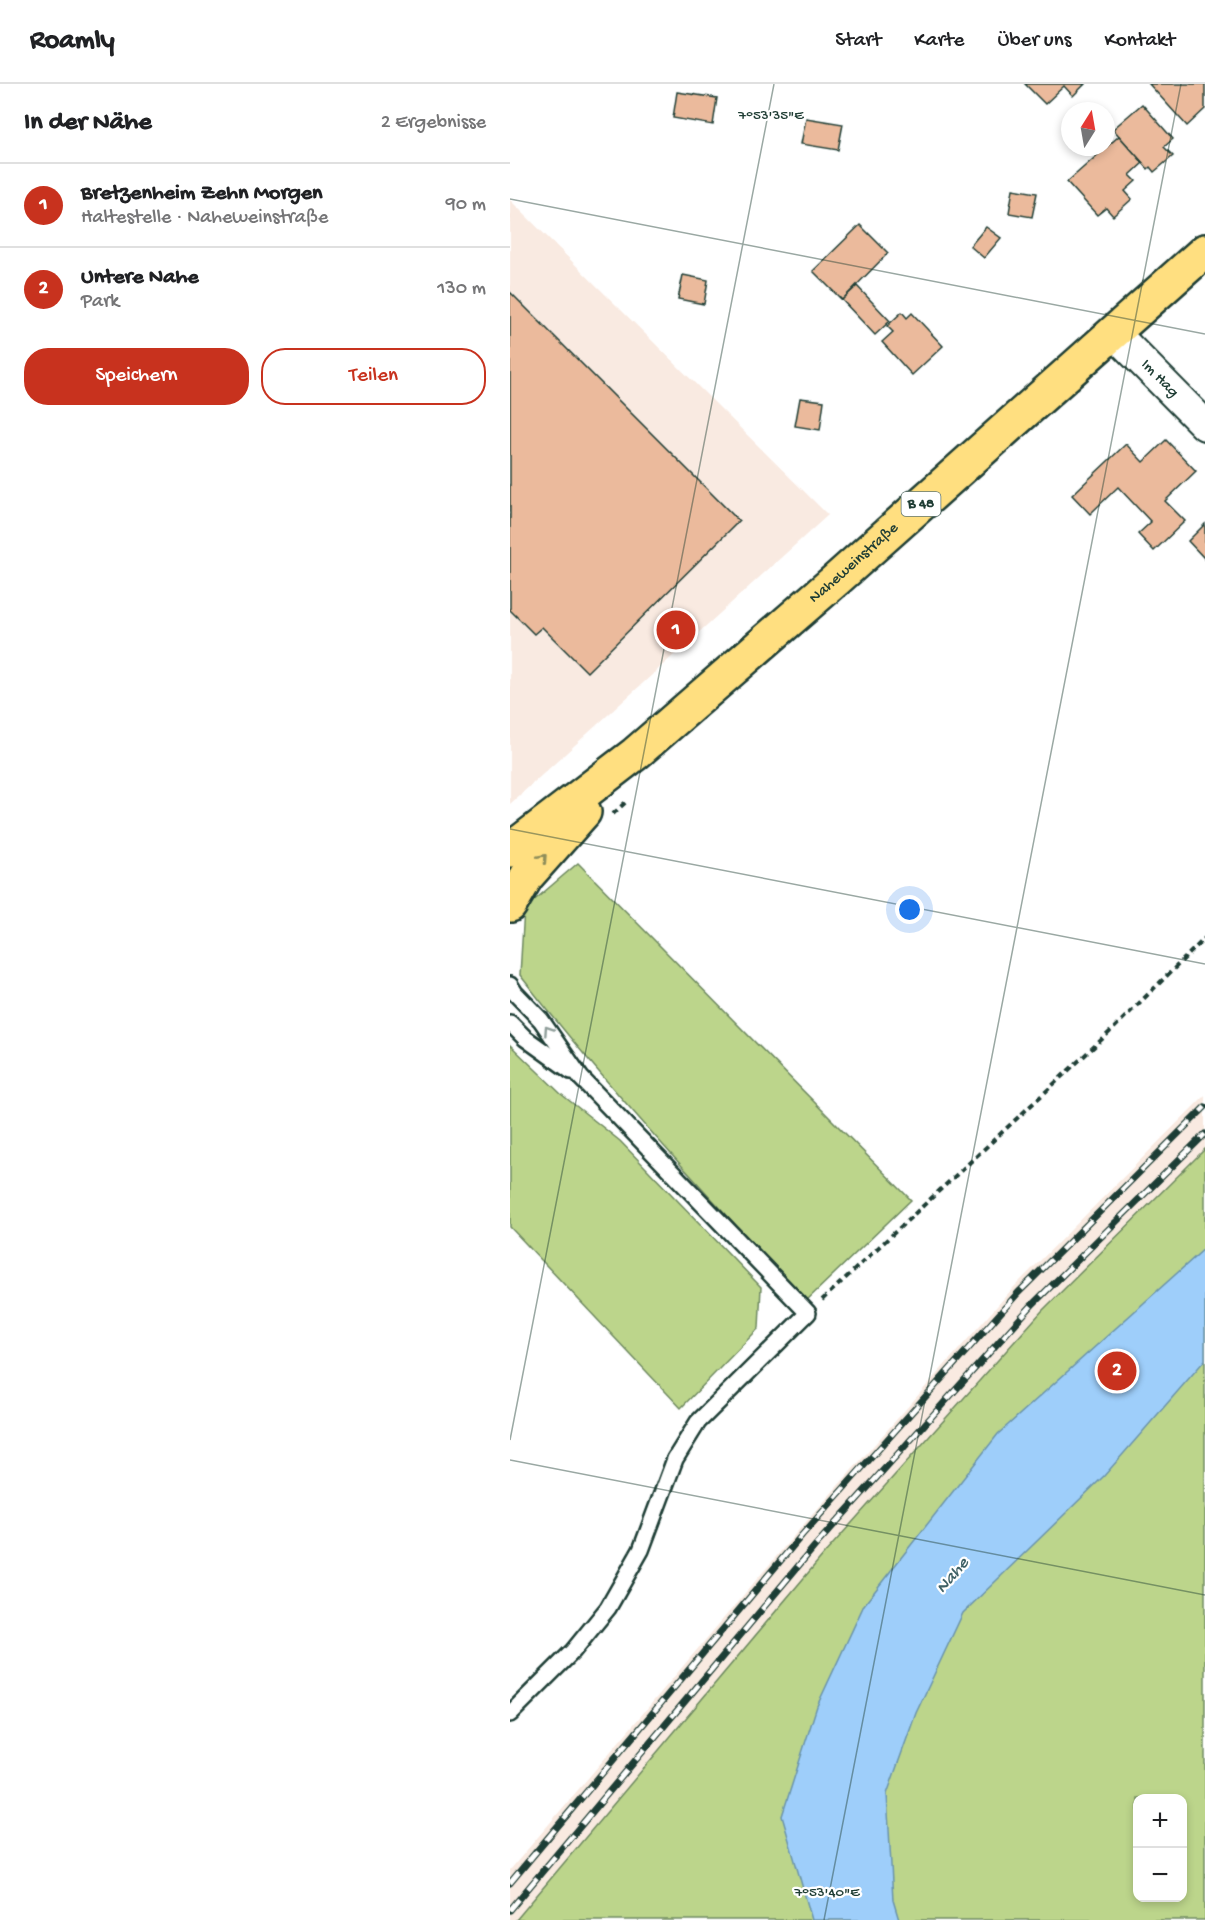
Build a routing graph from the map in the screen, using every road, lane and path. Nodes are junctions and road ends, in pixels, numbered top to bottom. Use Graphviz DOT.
graph roads {
  1 [pos="1205,251"];
  2 [pos="1113,332"];
  3 [pos="1205,425"];
  4 [pos="635,754"];
  5 [pos="510,850"];
  6 [pos="510,905"];
  7 [pos="1205,938"];
  8 [pos="510,985"];
  9 [pos="510,1023"];
  10 [pos="581,1078"];
  11 [pos="808,1313"];
  12 [pos="510,1714"];
  1 -- 2 [label="main road, Naheweinstraße / B 48"];
  2 -- 3 [label="street, Im Hag"];
  2 -- 4 [label="main road, Naheweinstraße / B 48"];
  4 -- 5 [label="main road, Naheweinstraße / B 48"];
  6 -- 4 [label="main road, Naheweinstraße / B 48, one-way"];
  7 -- 11 [label="path"];
  10 -- 8 [label="lane, one-way"];
  9 -- 10 [label="lane"];
  10 -- 11 [label="lane"];
  11 -- 12 [label="lane"];
}
